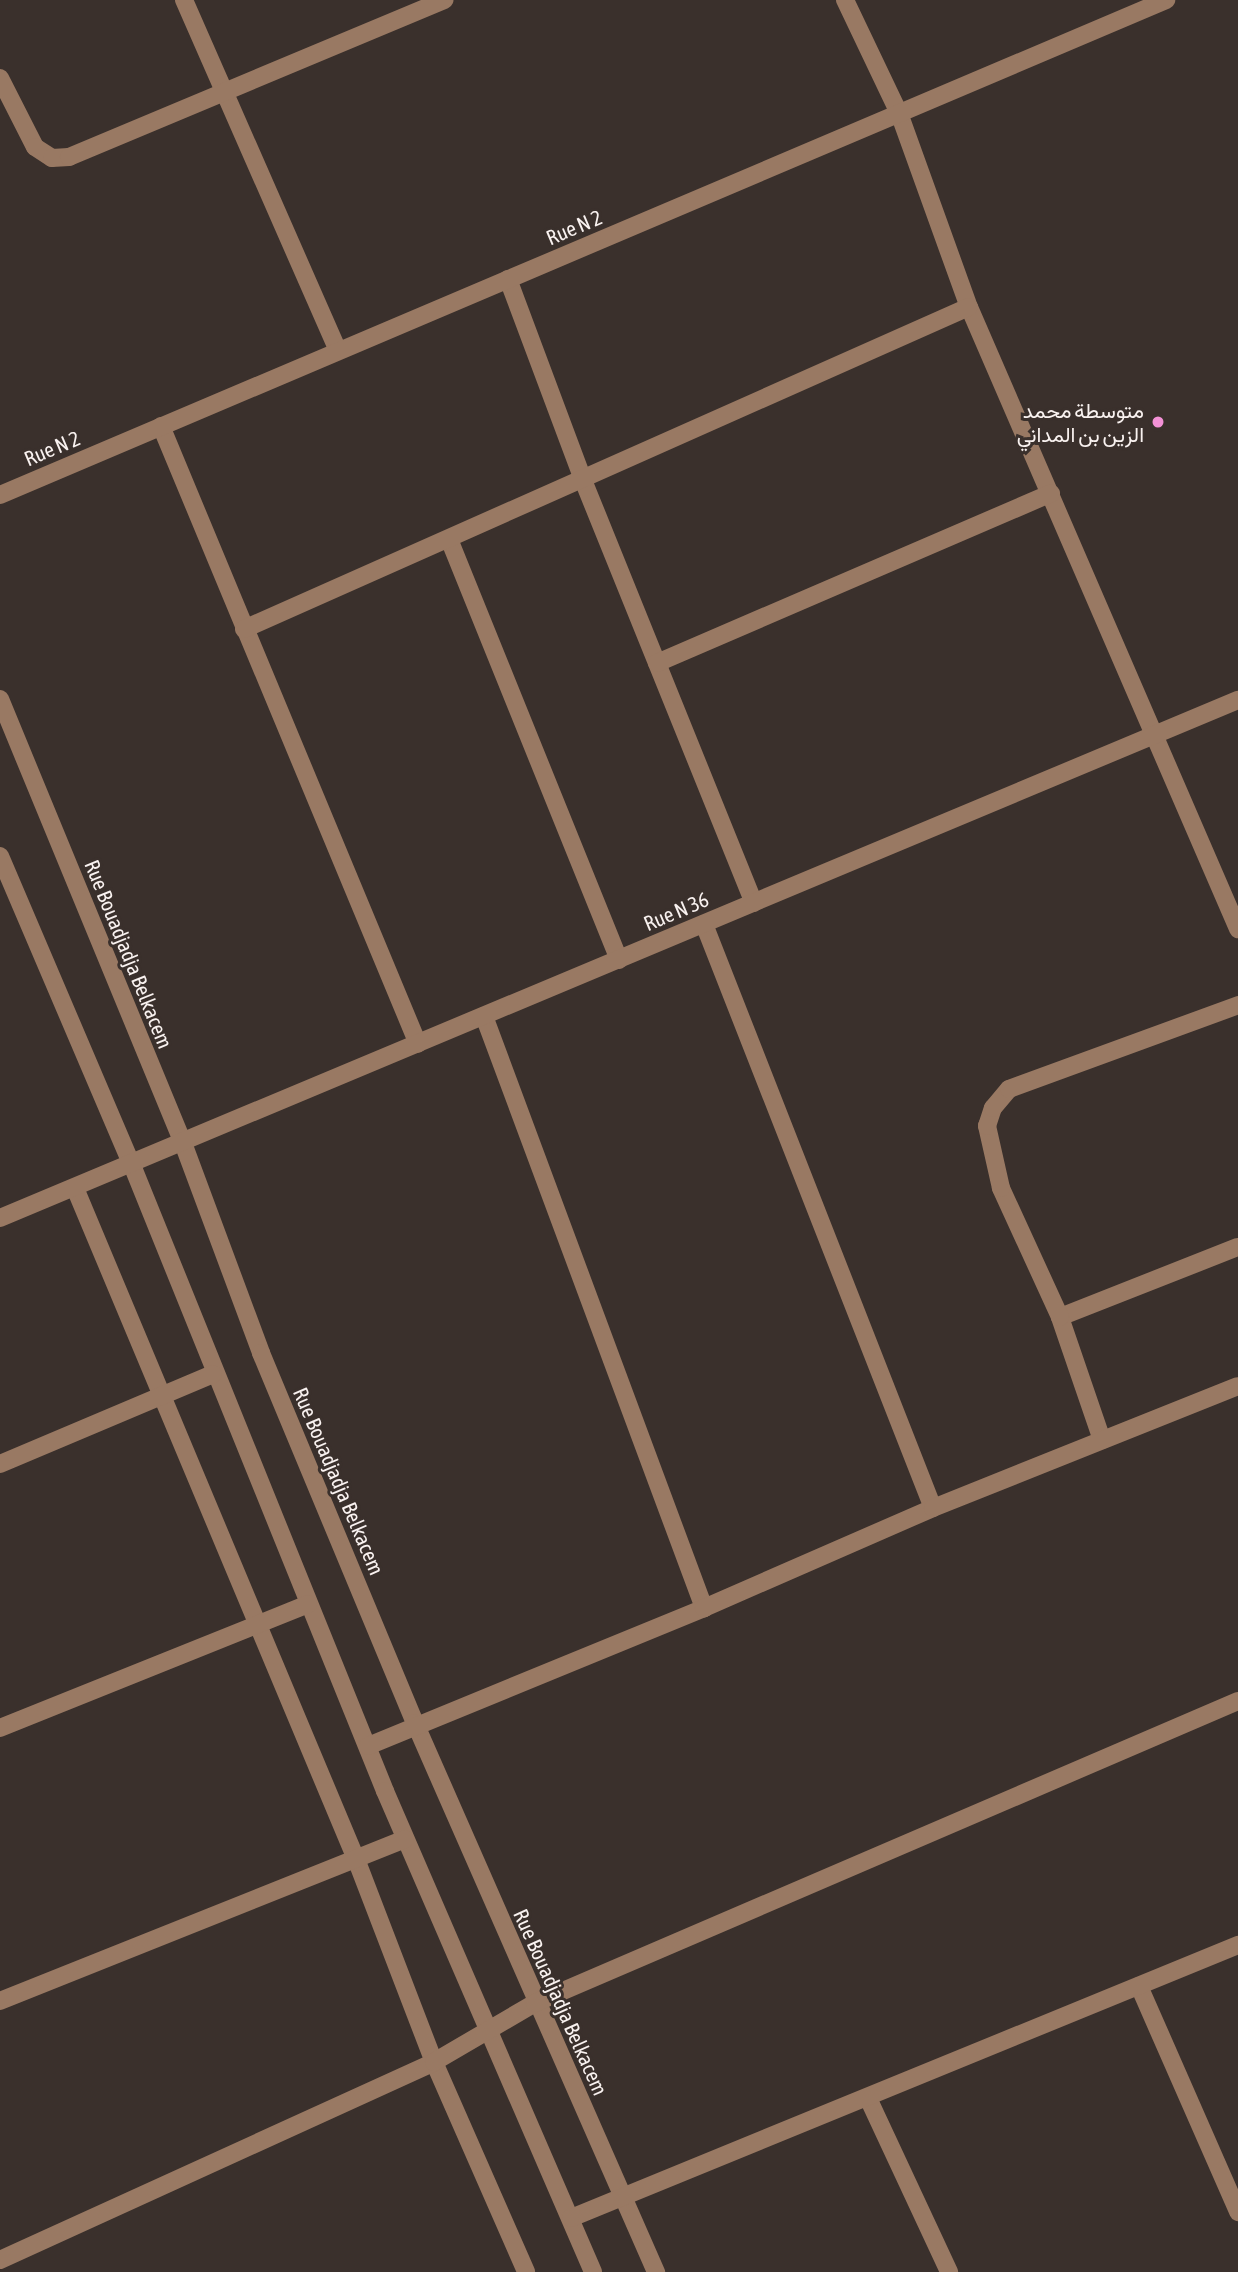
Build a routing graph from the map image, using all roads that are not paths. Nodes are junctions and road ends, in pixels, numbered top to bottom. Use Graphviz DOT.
graph roads {
  1 [pos="184,0"];
  2 [pos="444,0"];
  3 [pos="845,0"];
  4 [pos="1166,0"];
  5 [pos="0,78"];
  6 [pos="224,93"];
  7 [pos="899,113"];
  8 [pos="508,279"];
  9 [pos="969,307"];
  10 [pos="338,351"];
  11 [pos="161,426"];
  12 [pos="583,480"];
  13 [pos="1051,493"];
  14 [pos="0,495"];
  15 [pos="449,539"];
  16 [pos="244,629"];
  17 [pos="657,663"];
  18 [pos="0,699"];
  19 [pos="1238,699"];
  20 [pos="1156,734"];
  21 [pos="0,856"];
  22 [pos="754,903"];
  23 [pos="705,924"];
  24 [pos="1238,929"];
  25 [pos="619,960"];
  26 [pos="1238,1005"];
  27 [pos="484,1017"];
  28 [pos="418,1044"];
  29 [pos="183,1143"];
  30 [pos="132,1165"];
  31 [pos="75,1188"];
  32 [pos="0,1218"];
  33 [pos="1238,1247"];
  34 [pos="1060,1317"];
  35 [pos="213,1374"];
  36 [pos="1238,1386"];
  37 [pos="159,1397"];
  38 [pos="1101,1440"];
  39 [pos="0,1464"];
  40 [pos="933,1508"];
  41 [pos="308,1604"];
  42 [pos="704,1608"];
  43 [pos="257,1625"];
  44 [pos="1238,1701"];
  45 [pos="415,1723"];
  46 [pos="0,1728"];
  47 [pos="368,1746"];
  48 [pos="405,1839"];
  49 [pos="356,1859"];
  50 [pos="1238,1945"];
  51 [pos="1139,1986"];
  52 [pos="0,2001"];
  53 [pos="536,2003"];
  54 [pos="490,2027"];
  55 [pos="434,2062"];
  56 [pos="869,2098"];
  57 [pos="622,2197"];
  58 [pos="1238,2212"];
  59 [pos="571,2218"];
  60 [pos="0,2260"];
  61 [pos="651,2271"];
  62 [pos="526,2272"];
  63 [pos="593,2272"];
  64 [pos="949,2272"];
  1 -- 6 [label="street"];
  2 -- 6 [label="street"];
  3 -- 7 [label="street"];
  4 -- 7 [label="street, Rue N 2"];
  5 -- 6 [label="street"];
  6 -- 10 [label="street"];
  7 -- 8 [label="street, Rue N 2"];
  7 -- 9 [label="street"];
  8 -- 10 [label="street, Rue N 2"];
  8 -- 12 [label="street"];
  9 -- 12 [label="street"];
  9 -- 13 [label="street"];
  10 -- 11 [label="street, Rue N 2"];
  11 -- 14 [label="street, Rue N 2"];
  11 -- 16 [label="street"];
  12 -- 15 [label="street"];
  12 -- 17 [label="street"];
  13 -- 17 [label="street"];
  13 -- 20 [label="street"];
  15 -- 16 [label="street"];
  15 -- 25 [label="street"];
  16 -- 28 [label="street"];
  17 -- 22 [label="street"];
  18 -- 29 [label="street, Rue Bouadjadja Belkacem"];
  19 -- 20 [label="street, Rue N 36"];
  20 -- 22 [label="street, Rue N 36"];
  20 -- 24 [label="street"];
  21 -- 30 [label="street"];
  22 -- 23 [label="street, Rue N 36"];
  23 -- 25 [label="street, Rue N 36"];
  23 -- 40 [label="street"];
  25 -- 27 [label="street, Rue N 36"];
  26 -- 34 [label="street"];
  27 -- 28 [label="street, Rue N 36"];
  27 -- 42 [label="street"];
  28 -- 29 [label="street, Rue N 36"];
  29 -- 30 [label="street, Rue N 36"];
  29 -- 45 [label="street, Rue Bouadjadja Belkacem"];
  30 -- 31 [label="street, Rue N 36"];
  30 -- 35 [label="street"];
  31 -- 32 [label="street, Rue N 36"];
  31 -- 37 [label="street"];
  33 -- 34 [label="street"];
  34 -- 38 [label="street"];
  35 -- 37 [label="street"];
  35 -- 41 [label="street"];
  36 -- 38 [label="street"];
  37 -- 39 [label="street"];
  37 -- 43 [label="street"];
  38 -- 40 [label="street"];
  40 -- 42 [label="street"];
  41 -- 43 [label="street"];
  41 -- 47 [label="street"];
  42 -- 45 [label="street"];
  43 -- 46 [label="street"];
  43 -- 49 [label="street"];
  44 -- 53 [label="street"];
  45 -- 47 [label="street"];
  45 -- 53 [label="street, Rue Bouadjadja Belkacem"];
  47 -- 48 [label="street"];
  48 -- 49 [label="street"];
  48 -- 54 [label="street"];
  49 -- 52 [label="street"];
  49 -- 55 [label="street"];
  50 -- 51 [label="street"];
  51 -- 56 [label="street"];
  51 -- 58 [label="street"];
  53 -- 54 [label="street"];
  53 -- 57 [label="street, Rue Bouadjadja Belkacem"];
  54 -- 55 [label="street"];
  54 -- 59 [label="street"];
  55 -- 60 [label="street"];
  55 -- 62 [label="street"];
  56 -- 57 [label="street"];
  56 -- 64 [label="street"];
  57 -- 59 [label="street"];
  57 -- 61 [label="street, Rue Bouadjadja Belkacem"];
  59 -- 63 [label="street"];
}
